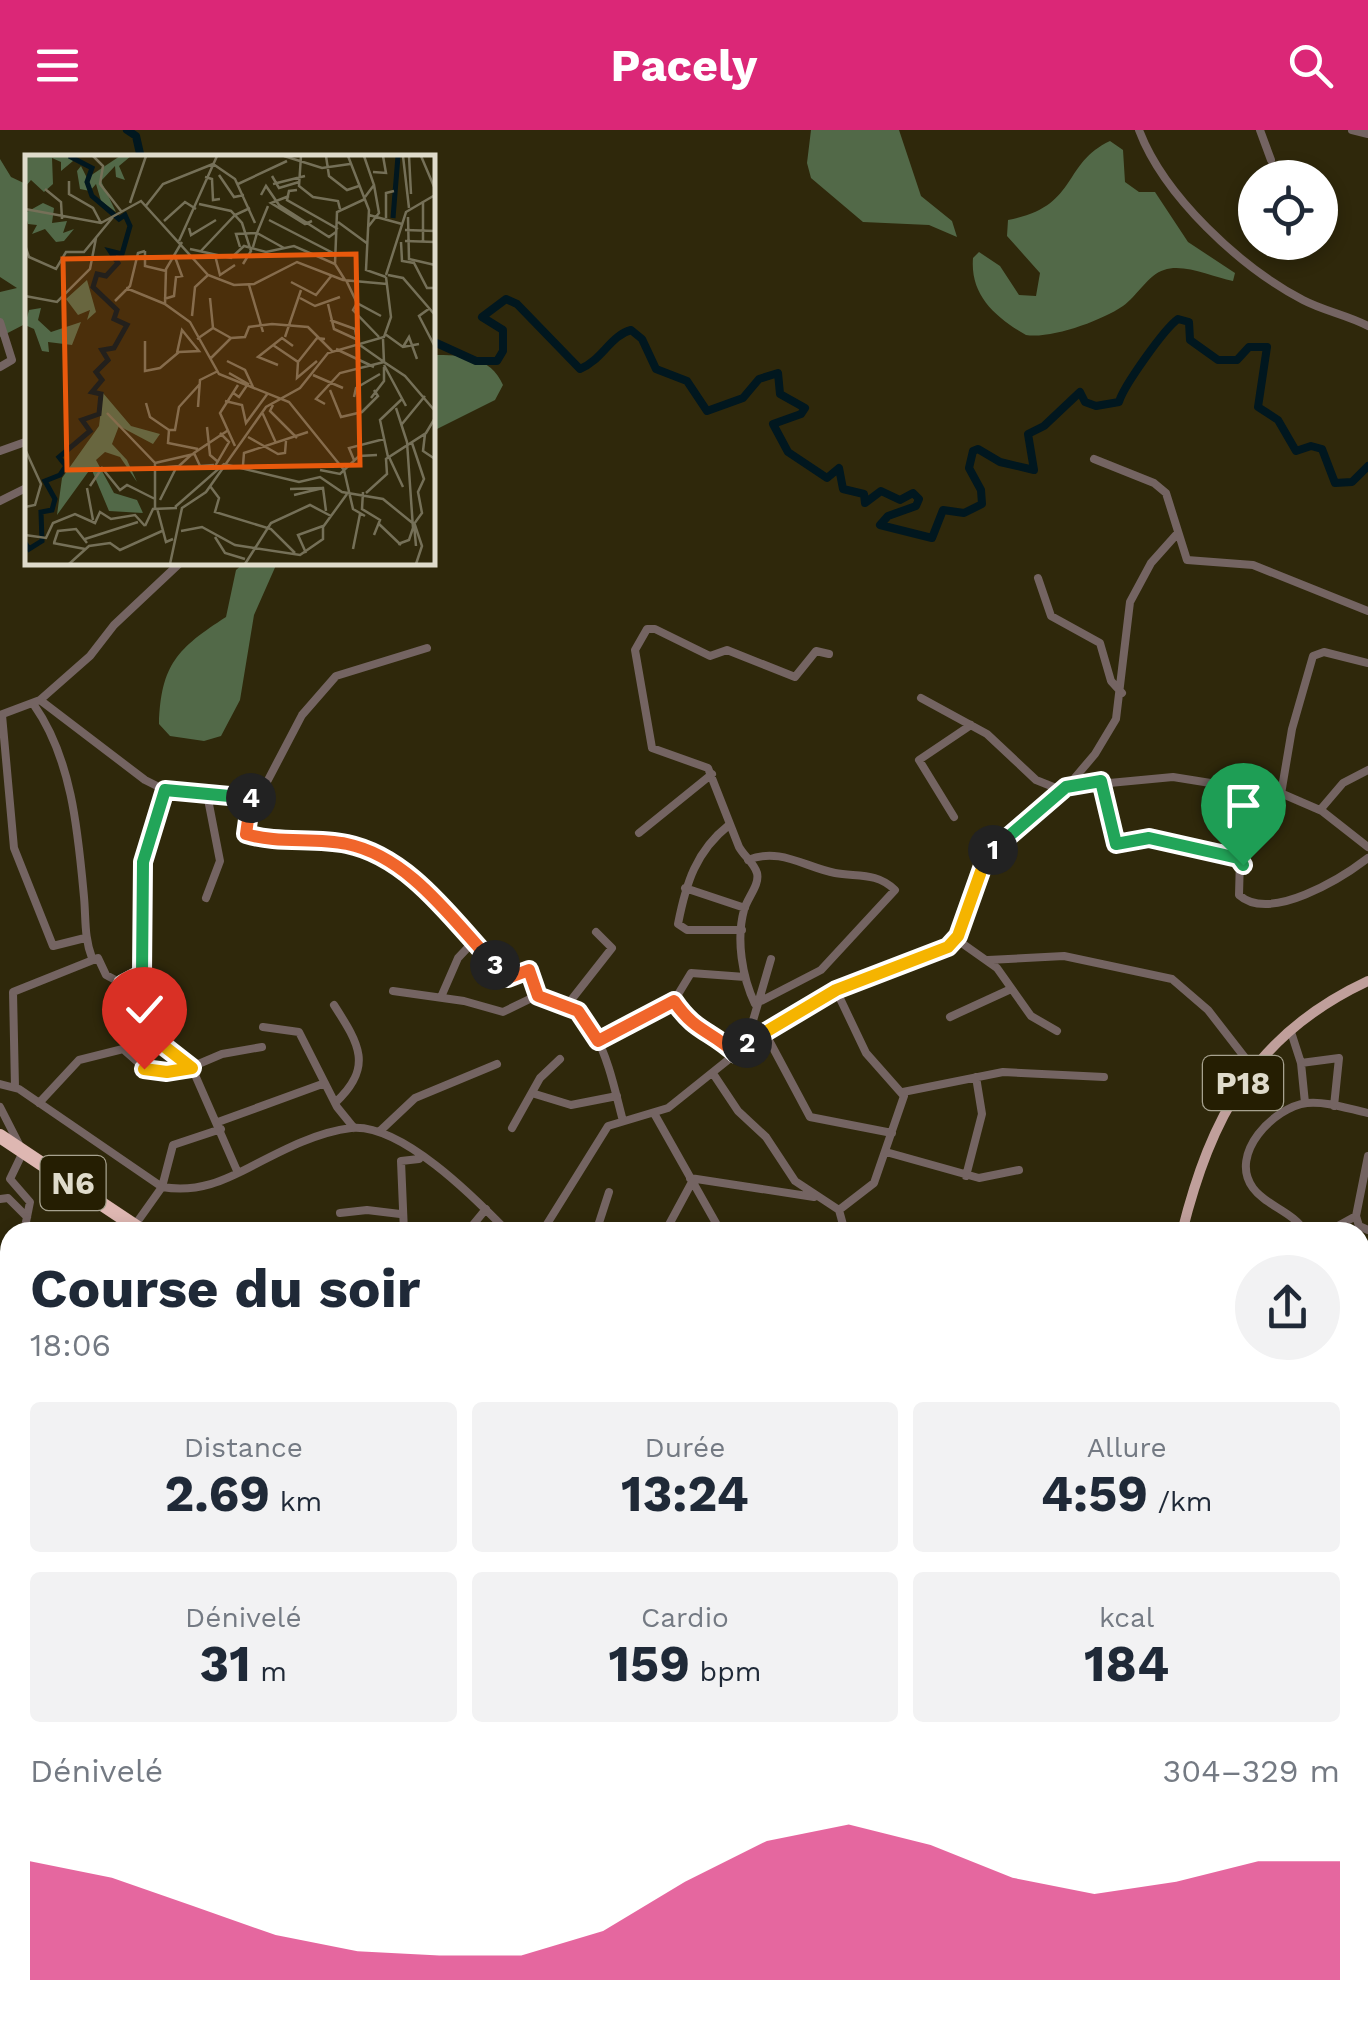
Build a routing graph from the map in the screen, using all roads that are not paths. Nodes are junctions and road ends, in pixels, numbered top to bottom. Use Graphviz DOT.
graph roads {
  1 [pos="1139,130"];
  2 [pos="1260,130"];
  3 [pos="1352,130"];
  4 [pos="1368,134"];
  5 [pos="1271,160"];
  6 [pos="0,322"];
  7 [pos="1368,326"];
  8 [pos="0,367"];
  9 [pos="25,442"];
  10 [pos="0,451"];
  11 [pos="1094,459"];
  12 [pos="25,489"];
  13 [pos="0,500"];
  14 [pos="1176,535"];
  15 [pos="178,565"];
  16 [pos="1038,578"];
  17 [pos="1368,611"];
  18 [pos="427,648"];
  19 [pos="829,654"];
  20 [pos="1368,663"];
  21 [pos="1122,693"];
  22 [pos="921,698"];
  23 [pos="37,702"];
  24 [pos="1,715"];
  25 [pos="971,724"];
  26 [pos="1368,770"];
  27 [pos="712,774"];
  28 [pos="1101,781"];
  29 [pos="1064,789"];
  30 [pos="165,790"];
  31 [pos="207,794"];
  32 [pos="1281,794"];
  33 [pos="251,797"];
  34 [pos="1320,810"];
  35 [pos="954,817"];
  36 [pos="729,825"];
  37 [pos="639,833"];
  38 [pos="2,845"];
  39 [pos="14,848"];
  40 [pos="1368,848"];
  41 [pos="1368,858"];
  42 [pos="748,860"];
  43 [pos="685,888"];
  44 [pos="206,898"];
  45 [pos="745,908"];
  46 [pos="742,930"];
  47 [pos="596,932"];
  48 [pos="85,938"];
  49 [pos="956,940"];
  50 [pos="472,942"];
  51 [pos="92,958"];
  52 [pos="771,959"];
  53 [pos="988,960"];
  54 [pos="746,977"];
  55 [pos="1368,981"];
  56 [pos="123,984"];
  57 [pos="1011,989"];
  58 [pos="836,990"];
  59 [pos="393,991"];
  60 [pos="538,996"];
  61 [pos="440,997"];
  62 [pos="674,1001"];
  63 [pos="758,1003"];
  64 [pos="568,1004"];
  65 [pos="334,1005"];
  66 [pos="950,1017"];
  67 [pos="263,1027"];
  68 [pos="764,1031"];
  69 [pos="1057,1032"];
  70 [pos="1291,1032"];
  71 [pos="598,1041"];
  72 [pos="746,1044"];
  73 [pos="262,1047"];
  74 [pos="736,1054"];
  75 [pos="560,1059"];
  76 [pos="1301,1063"];
  77 [pos="496,1064"];
  78 [pos="192,1068"];
  79 [pos="1253,1068"];
  80 [pos="714,1076"];
  81 [pos="976,1077"];
  82 [pos="1104,1077"];
  83 [pos="325,1082"];
  84 [pos="0,1084"];
  85 [pos="15,1087"];
  86 [pos="903,1092"];
  87 [pos="535,1094"];
  88 [pos="617,1096"];
  89 [pos="336,1102"];
  90 [pos="39,1103"];
  91 [pos="1305,1103"];
  92 [pos="1334,1106"];
  93 [pos="0,1107"];
  94 [pos="1368,1113"];
  95 [pos="655,1115"];
  96 [pos="624,1120"];
  97 [pos="219,1126"];
  98 [pos="354,1128"];
  99 [pos="512,1128"];
  100 [pos="380,1131"];
  101 [pos="892,1133"];
  102 [pos="1,1137"];
  103 [pos="24,1152"];
  104 [pos="886,1152"];
  105 [pos="1368,1156"];
  106 [pos="430,1162"];
  107 [pos="1020,1170"];
  108 [pos="238,1173"];
  109 [pos="966,1176"];
  110 [pos="691,1180"];
  111 [pos="162,1186"];
  112 [pos="610,1192"];
  113 [pos="817,1197"];
  114 [pos="0,1200"];
  115 [pos="486,1209"];
  116 [pos="839,1210"];
  117 [pos="340,1213"];
  118 [pos="400,1214"];
  119 [pos="1356,1216"];
  120 [pos="28,1218"];
  121 [pos="27,1222"];
  122 [pos="129,1222"];
  123 [pos="144,1222"];
  124 [pos="402,1222"];
  125 [pos="475,1222"];
  126 [pos="498,1222"];
  127 [pos="548,1222"];
  128 [pos="600,1222"];
  129 [pos="669,1222"];
  130 [pos="715,1222"];
  131 [pos="842,1222"];
  132 [pos="1185,1222"];
  133 [pos="1293,1222"];
  134 [pos="1345,1222"];
  135 [pos="1358,1222"];
  1 -- 7 [label="street"];
  2 -- 5 [label="street"];
  3 -- 4 [label="street"];
  6 -- 8 [label="street"];
  9 -- 10 [label="street"];
  11 -- 14 [label="street"];
  12 -- 13 [label="street"];
  14 -- 17 [label="street"];
  14 -- 21 [label="street"];
  15 -- 23 [label="street"];
  16 -- 21 [label="street"];
  18 -- 33 [label="street"];
  19 -- 27 [label="street"];
  20 -- 32 [label="street"];
  21 -- 29 [label="street"];
  22 -- 25 [label="street"];
  23 -- 24 [label="street"];
  23 -- 30 [label="street"];
  23 -- 48 [label="street"];
  24 -- 39 [label="street"];
  25 -- 29 [label="street"];
  25 -- 35 [label="street"];
  26 -- 34 [label="street"];
  27 -- 36 [label="street"];
  27 -- 37 [label="street"];
  28 -- 29 [label="street"];
  28 -- 32 [label="street"];
  28 -- 41 [label="street"];
  29 -- 49 [label="street"];
  30 -- 31 [label="street"];
  30 -- 56 [label="street"];
  31 -- 33 [label="street"];
  31 -- 44 [label="street"];
  32 -- 34 [label="street"];
  33 -- 50 [label="street"];
  34 -- 40 [label="street"];
  36 -- 42 [label="street"];
  36 -- 43 [label="street"];
  38 -- 39 [label="street"];
  39 -- 48 [label="street"];
  42 -- 45 [label="street"];
  42 -- 63 [label="street"];
  43 -- 45 [label="street"];
  43 -- 46 [label="street"];
  45 -- 46 [label="street"];
  46 -- 54 [label="street"];
  47 -- 64 [label="street"];
  48 -- 51 [label="street"];
  49 -- 53 [label="street"];
  49 -- 58 [label="street"];
  50 -- 60 [label="street"];
  50 -- 61 [label="street"];
  51 -- 56 [label="street"];
  51 -- 85 [label="street"];
  52 -- 63 [label="street"];
  53 -- 57 [label="street"];
  53 -- 79 [label="street"];
  54 -- 62 [label="street"];
  54 -- 63 [label="street"];
  55 -- 70 [label="main road, P18"];
  56 -- 78 [label="street"];
  57 -- 66 [label="street"];
  57 -- 69 [label="street"];
  58 -- 68 [label="street"];
  58 -- 86 [label="street"];
  59 -- 61 [label="street"];
  60 -- 61 [label="street"];
  60 -- 64 [label="street"];
  62 -- 71 [label="street"];
  62 -- 74 [label="street"];
  63 -- 72 [label="street"];
  64 -- 71 [label="street"];
  65 -- 89 [label="street"];
  67 -- 83 [label="street"];
  68 -- 72 [label="street"];
  68 -- 101 [label="street"];
  70 -- 76 [label="street"];
  70 -- 79 [label="main road, P18"];
  71 -- 88 [label="street"];
  72 -- 74 [label="street"];
  73 -- 78 [label="street"];
  74 -- 80 [label="street"];
  75 -- 87 [label="street"];
  76 -- 91 [label="street"];
  76 -- 92 [label="street"];
  77 -- 100 [label="street"];
  78 -- 90 [label="street"];
  78 -- 97 [label="street"];
  79 -- 132 [label="main road, P18"];
  80 -- 95 [label="street"];
  80 -- 113 [label="street"];
  81 -- 82 [label="street"];
  81 -- 86 [label="street"];
  81 -- 109 [label="street"];
  83 -- 89 [label="street"];
  83 -- 97 [label="street"];
  84 -- 85 [label="street"];
  85 -- 90 [label="street"];
  86 -- 101 [label="street"];
  87 -- 88 [label="street"];
  87 -- 99 [label="street"];
  88 -- 96 [label="street"];
  89 -- 98 [label="street"];
  90 -- 111 [label="street"];
  91 -- 92 [label="street"];
  91 -- 133 [label="street"];
  92 -- 94 [label="street"];
  93 -- 103 [label="street"];
  95 -- 96 [label="street"];
  95 -- 110 [label="street"];
  96 -- 127 [label="street"];
  97 -- 108 [label="street"];
  97 -- 111 [label="street"];
  98 -- 100 [label="street"];
  98 -- 108 [label="street"];
  100 -- 106 [label="street"];
  101 -- 104 [label="street"];
  102 -- 103 [label="highway, N6"];
  103 -- 120 [label="street"];
  103 -- 122 [label="highway, N6"];
  104 -- 109 [label="street"];
  104 -- 116 [label="street"];
  105 -- 119 [label="street"];
  106 -- 115 [label="street"];
  106 -- 118 [label="street"];
  107 -- 109 [label="street"];
  108 -- 111 [label="street"];
  110 -- 113 [label="street"];
  110 -- 129 [label="street"];
  110 -- 130 [label="street"];
  111 -- 123 [label="street"];
  112 -- 128 [label="street"];
  113 -- 116 [label="street"];
  114 -- 120 [label="street"];
  115 -- 125 [label="street"];
  115 -- 126 [label="street"];
  116 -- 131 [label="street"];
  117 -- 118 [label="street"];
  118 -- 124 [label="street"];
  119 -- 134 [label="street"];
  119 -- 135 [label="street"];
  120 -- 121 [label="street"];
}
